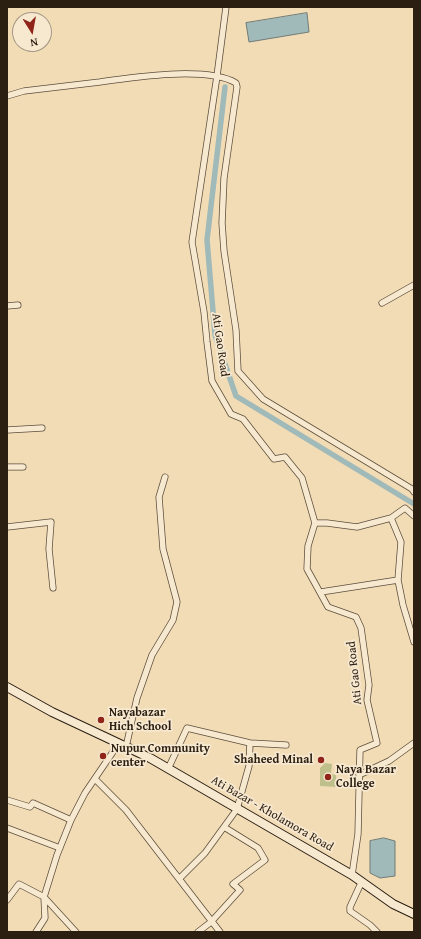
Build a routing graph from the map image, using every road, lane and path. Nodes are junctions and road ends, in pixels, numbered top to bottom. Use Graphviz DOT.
graph roads {
  1 [pos="226,7"];
  2 [pos="217,76"];
  3 [pos="7,96"];
  4 [pos="414,285"];
  5 [pos="382,303"];
  6 [pos="18,305"];
  7 [pos="7,306"];
  8 [pos="42,428"];
  9 [pos="7,430"];
  10 [pos="7,467"];
  11 [pos="23,467"];
  12 [pos="165,477"];
  13 [pos="414,492"];
  14 [pos="414,516"];
  15 [pos="391,518"];
  16 [pos="315,523"];
  17 [pos="7,527"];
  18 [pos="398,580"];
  19 [pos="53,588"];
  20 [pos="321,592"];
  21 [pos="414,642"];
  22 [pos="7,687"];
  23 [pos="250,743"];
  24 [pos="414,743"];
  25 [pos="123,745"];
  26 [pos="286,745"];
  27 [pos="168,769"];
  28 [pos="359,775"];
  29 [pos="95,779"];
  30 [pos="7,800"];
  31 [pos="237,809"];
  32 [pos="71,820"];
  33 [pos="224,827"];
  34 [pos="7,828"];
  35 [pos="60,848"];
  36 [pos="352,874"];
  37 [pos="179,879"];
  38 [pos="362,881"];
  39 [pos="44,897"];
  40 [pos="7,900"];
  41 [pos="414,914"];
  42 [pos="211,922"];
  43 [pos="36,932"];
  44 [pos="76,932"];
  45 [pos="198,932"];
  46 [pos="220,932"];
  47 [pos="377,932"];
  1 -- 2 [label="street, Ati Gao Road"];
  2 -- 3 [label="street"];
  2 -- 13 [label="street"];
  2 -- 16 [label="street, Ati Gao Road"];
  4 -- 5 [label="street"];
  6 -- 7 [label="street"];
  8 -- 9 [label="street"];
  10 -- 11 [label="street"];
  12 -- 25 [label="street"];
  14 -- 15 [label="street"];
  15 -- 16 [label="street"];
  15 -- 18 [label="street"];
  16 -- 20 [label="street, Ati Gao Road"];
  17 -- 19 [label="street"];
  18 -- 20 [label="street"];
  18 -- 21 [label="street"];
  20 -- 28 [label="street, Ati Gao Road"];
  22 -- 25 [label="main road, Ati Bazar - Kholamora Road"];
  23 -- 26 [label="street"];
  23 -- 27 [label="street"];
  23 -- 31 [label="street"];
  24 -- 28 [label="street"];
  25 -- 27 [label="main road, Ati Bazar - Kholamora Road"];
  25 -- 29 [label="street"];
  27 -- 31 [label="main road, Ati Bazar - Kholamora Road"];
  28 -- 36 [label="street"];
  29 -- 32 [label="street"];
  29 -- 37 [label="street"];
  30 -- 32 [label="street"];
  31 -- 33 [label="street"];
  31 -- 36 [label="main road, Ati Bazar - Kholamora Road"];
  32 -- 35 [label="street"];
  33 -- 37 [label="street"];
  33 -- 42 [label="street"];
  34 -- 35 [label="street"];
  35 -- 39 [label="street"];
  36 -- 38 [label="main road, Ati Bazar - Kholamora Road"];
  37 -- 42 [label="street"];
  38 -- 41 [label="main road, Ati Bazar - Kholamora Road"];
  38 -- 47 [label="street"];
  39 -- 40 [label="street"];
  39 -- 43 [label="street"];
  39 -- 44 [label="street"];
  42 -- 45 [label="street"];
  42 -- 46 [label="street"];
}
